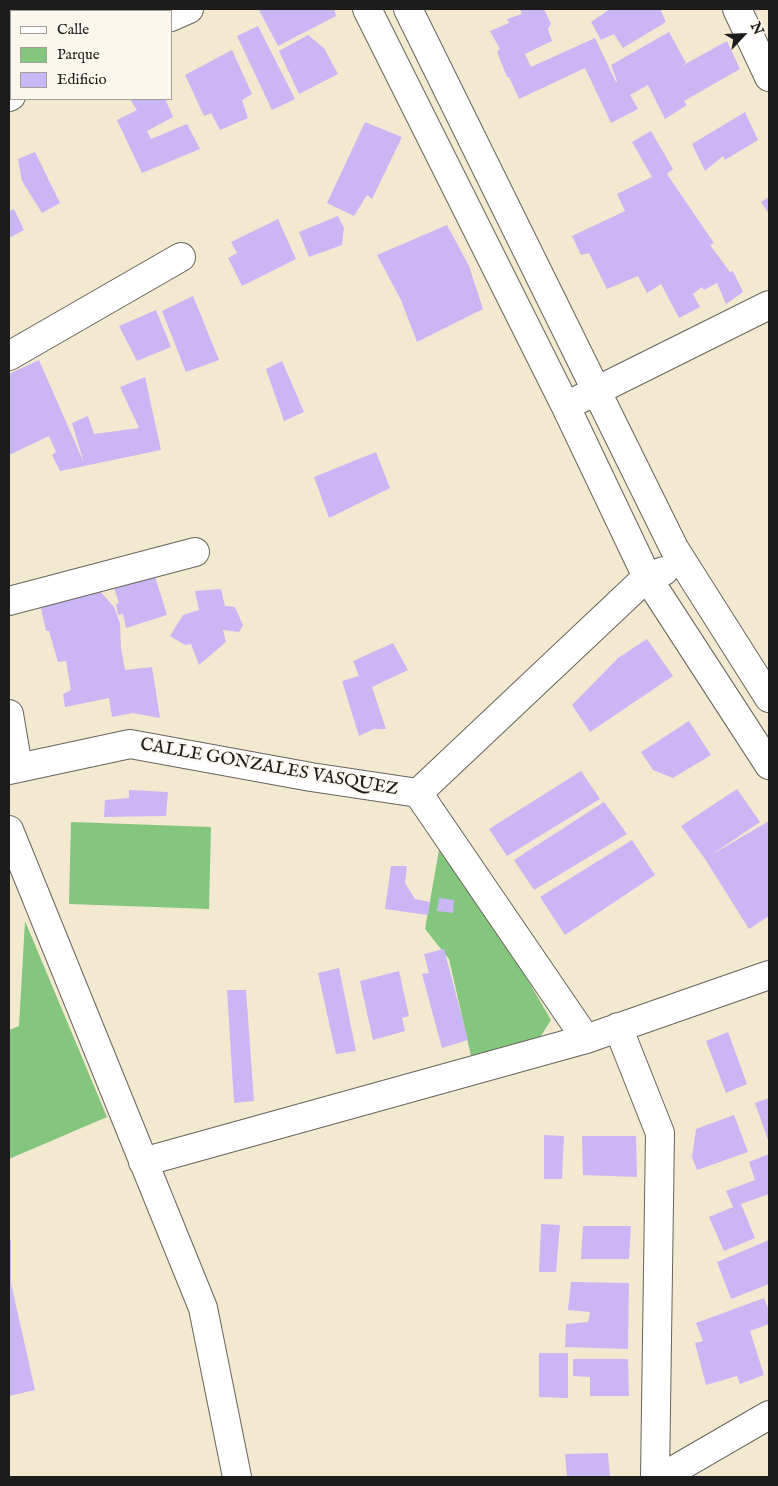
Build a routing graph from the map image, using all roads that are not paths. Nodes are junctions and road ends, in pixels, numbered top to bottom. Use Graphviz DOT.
graph roads {
  1 [pos="189,9"];
  2 [pos="366,9"];
  3 [pos="408,9"];
  4 [pos="737,9"];
  5 [pos="172,17"];
  6 [pos="769,77"];
  7 [pos="181,257"];
  8 [pos="769,305"];
  9 [pos="9,356"];
  10 [pos="597,391"];
  11 [pos="566,407"];
  12 [pos="195,552"];
  13 [pos="684,563"];
  14 [pos="647,577"];
  15 [pos="9,601"];
  16 [pos="769,698"];
  17 [pos="9,714"];
  18 [pos="769,764"];
  19 [pos="14,768"];
  20 [pos="418,793"];
  21 [pos="9,830"];
  22 [pos="769,975"];
  23 [pos="618,1027"];
  24 [pos="586,1039"];
  25 [pos="143,1162"];
  26 [pos="769,1415"];
  27 [pos="237,1477"];
  28 [pos="655,1477"];
  29 [pos="662,1477"];
  1 -- 5 [label="street"];
  2 -- 11 [label="street"];
  3 -- 10 [label="street"];
  4 -- 6 [label="street"];
  7 -- 9 [label="street"];
  8 -- 10 [label="street"];
  10 -- 11 [label="street"];
  10 -- 13 [label="street"];
  11 -- 14 [label="street"];
  12 -- 15 [label="street"];
  13 -- 14 [label="street, CALLE GONZALES VASQUEZ"];
  13 -- 16 [label="street"];
  14 -- 18 [label="street"];
  14 -- 20 [label="street, CALLE GONZALES VASQUEZ"];
  17 -- 19 [label="street"];
  19 -- 20 [label="street, CALLE GONZALES VASQUEZ"];
  20 -- 24 [label="street"];
  21 -- 25 [label="street"];
  22 -- 23 [label="street"];
  23 -- 24 [label="street"];
  23 -- 28 [label="street"];
  24 -- 25 [label="street"];
  25 -- 27 [label="street"];
  26 -- 29 [label="street"];
}
